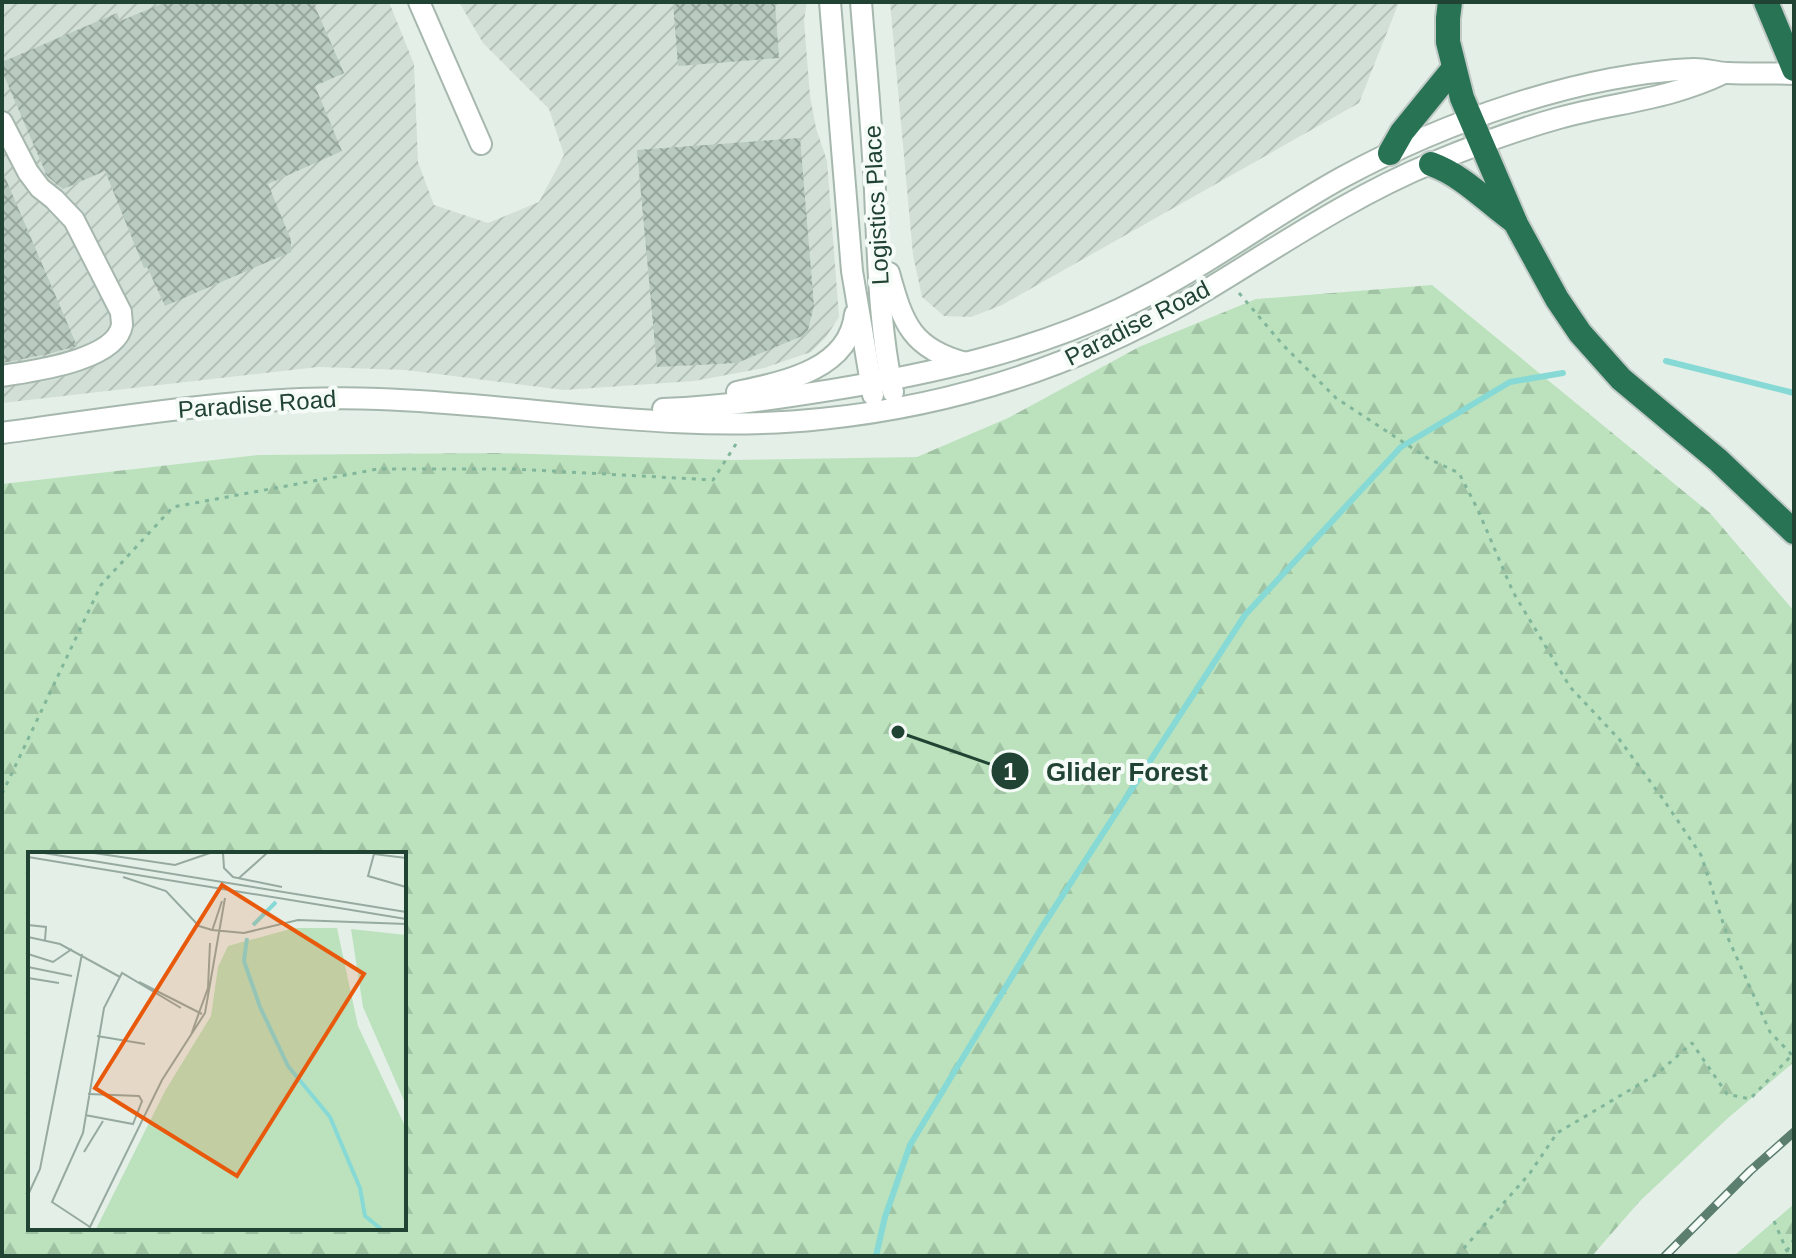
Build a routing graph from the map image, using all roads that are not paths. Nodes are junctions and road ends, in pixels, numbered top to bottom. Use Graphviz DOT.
graph roads {
  1 [pos="419,2"];
  2 [pos="830,2"];
  3 [pos="839,2"];
  4 [pos="861,2"];
  5 [pos="1450,2"];
  6 [pos="1766,2"];
  7 [pos="1454,68"];
  8 [pos="1787,72"];
  9 [pos="1724,73"];
  10 [pos="1471,120"];
  11 [pos="2,122"];
  12 [pos="872,138"];
  13 [pos="1482,143"];
  14 [pos="481,144"];
  15 [pos="1390,153"];
  16 [pos="1431,164"];
  17 [pos="1516,224"];
  18 [pos="848,232"];
  19 [pos="856,303"];
  20 [pos="968,363"];
  21 [pos="2,376"];
  22 [pos="881,382"];
  23 [pos="513,408"];
  24 [pos="659,409"];
  25 [pos="886,409"];
  26 [pos="2,433"];
  27 [pos="1794,532"];
  1 -- 14 [label="street"];
  2 -- 18 [label="street, Logistics Place"];
  3 -- 18 [label="street, Logistics Place"];
  4 -- 12 [label="street, Logistics Place"];
  5 -- 7 [label="highway"];
  6 -- 8 [label="highway"];
  7 -- 10 [label="highway"];
  7 -- 15 [label="highway"];
  8 -- 9 [label="street, Paradise Road"];
  9 -- 10 [label="street, Paradise Road"];
  9 -- 13 [label="street, Paradise Road"];
  10 -- 13 [label="highway"];
  10 -- 15 [label="street, Paradise Road"];
  11 -- 21 [label="street"];
  12 -- 20 [label="street"];
  12 -- 22 [label="street, Logistics Place"];
  13 -- 16 [label="street, Paradise Road"];
  13 -- 17 [label="highway"];
  15 -- 20 [label="street, Paradise Road"];
  16 -- 17 [label="highway"];
  16 -- 25 [label="street, Paradise Road"];
  17 -- 27 [label="highway"];
  18 -- 19 [label="street, Logistics Place"];
  19 -- 22 [label="street, Logistics Place"];
  19 -- 24 [label="street"];
  20 -- 22 [label="street, Paradise Road"];
  22 -- 24 [label="street, Paradise Road"];
  22 -- 25 [label="street, Logistics Place"];
  23 -- 24 [label="street, Paradise Road"];
  23 -- 25 [label="street, Paradise Road"];
  23 -- 26 [label="street, Paradise Road"];
}
